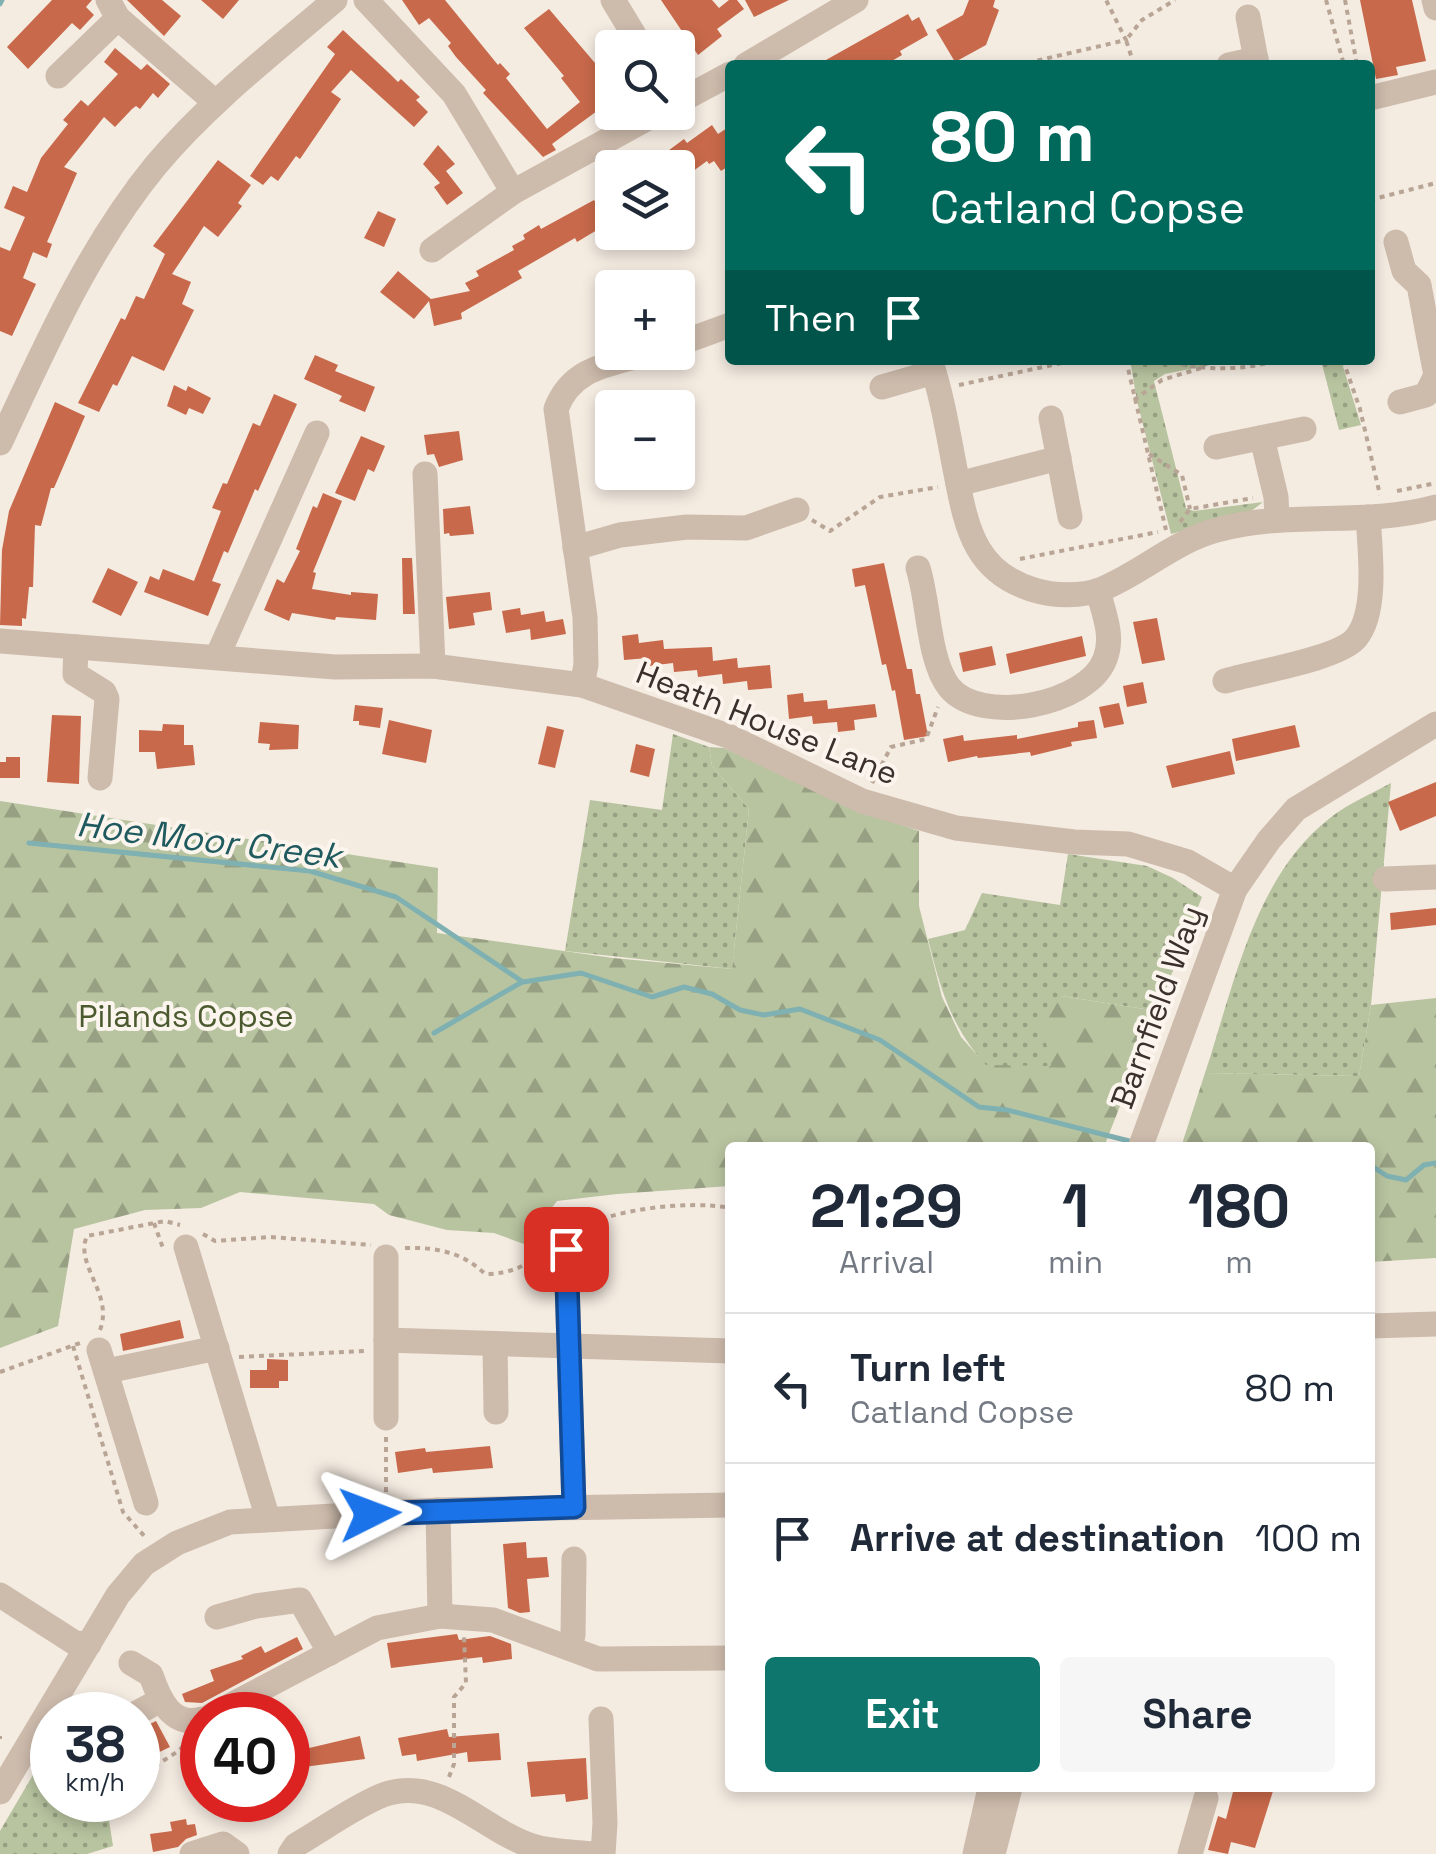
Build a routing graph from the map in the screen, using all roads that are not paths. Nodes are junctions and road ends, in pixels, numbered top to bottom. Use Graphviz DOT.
graph roads {
  1 [pos="335,0"];
  2 [pos="366,0"];
  3 [pos="613,0"];
  4 [pos="856,0"];
  5 [pos="1434,0"];
  6 [pos="1436,8"];
  7 [pos="113,9"];
  8 [pos="1248,17"];
  9 [pos="631,30"];
  10 [pos="756,60"];
  11 [pos="1256,60"];
  12 [pos="58,76"];
  13 [pos="725,77"];
  14 [pos="1436,82"];
  15 [pos="695,93"];
  16 [pos="1375,97"];
  17 [pos="216,102"];
  18 [pos="626,130"];
  19 [pos="513,192"];
  20 [pos="1396,242"];
  21 [pos="432,250"];
  22 [pos="1427,284"];
  23 [pos="725,327"];
  24 [pos="1432,334"];
  25 [pos="695,338"];
  26 [pos="596,370"];
  27 [pos="934,374"];
  28 [pos="882,386"];
  29 [pos="1400,402"];
  30 [pos="1051,418"];
  31 [pos="1304,429"];
  32 [pos="317,433"];
  33 [pos="1262,438"];
  34 [pos="0,443"];
  35 [pos="1216,447"];
  36 [pos="1059,458"];
  37 [pos="425,474"];
  38 [pos="958,484"];
  39 [pos="1374,506"];
  40 [pos="1436,508"];
  41 [pos="796,510"];
  42 [pos="1070,517"];
  43 [pos="1277,519"];
  44 [pos="575,548"];
  45 [pos="929,583"];
  46 [pos="1098,591"];
  47 [pos="0,641"];
  48 [pos="76,647"];
  49 [pos="217,657"];
  50 [pos="432,666"];
  51 [pos="1225,680"];
  52 [pos="582,685"];
  53 [pos="1436,724"];
  54 [pos="100,778"];
  55 [pos="1436,877"];
  56 [pos="1385,879"];
  57 [pos="1236,889"];
  58 [pos="1142,1142"];
  59 [pos="192,1236"];
  60 [pos="562,1244"];
  61 [pos="387,1251"];
  62 [pos="1436,1324"];
  63 [pos="1375,1326"];
  64 [pos="386,1342"];
  65 [pos="494,1344"];
  66 [pos="571,1346"];
  67 [pos="725,1351"];
  68 [pos="218,1354"];
  69 [pos="496,1412"];
  70 [pos="386,1418"];
  71 [pos="146,1503"];
  72 [pos="725,1505"];
  73 [pos="574,1507"];
  74 [pos="438,1510"];
  75 [pos="268,1519"];
  76 [pos="574,1559"];
  77 [pos="0,1595"];
  78 [pos="451,1616"];
  79 [pos="217,1618"];
  80 [pos="88,1644"];
  81 [pos="569,1648"];
  82 [pos="330,1653"];
  83 [pos="725,1658"];
  84 [pos="131,1663"];
  85 [pos="156,1692"];
  86 [pos="254,1692"];
  87 [pos="600,1720"];
  88 [pos="0,1792"];
  89 [pos="989,1792"];
  90 [pos="1009,1792"];
  91 [pos="1206,1798"];
  92 [pos="192,1854"];
  93 [pos="237,1854"];
  94 [pos="290,1854"];
  95 [pos="593,1854"];
  96 [pos="603,1854"];
  97 [pos="976,1854"];
  98 [pos="993,1854"];
  99 [pos="1190,1854"];
  1 -- 17 [label="street"];
  2 -- 19 [label="street"];
  3 -- 9 [label="street"];
  4 -- 10 [label="street"];
  5 -- 6 [label="street"];
  7 -- 12 [label="street"];
  7 -- 17 [label="street"];
  8 -- 11 [label="street"];
  13 -- 15 [label="street"];
  14 -- 16 [label="street"];
  17 -- 34 [label="street"];
  18 -- 19 [label="street"];
  19 -- 21 [label="street"];
  20 -- 22 [label="street"];
  22 -- 24 [label="street"];
  23 -- 25 [label="street"];
  24 -- 29 [label="street"];
  26 -- 44 [label="street"];
  27 -- 28 [label="street"];
  27 -- 38 [label="street"];
  30 -- 36 [label="street"];
  31 -- 33 [label="street"];
  32 -- 49 [label="street"];
  33 -- 35 [label="street"];
  33 -- 43 [label="street"];
  36 -- 38 [label="street"];
  36 -- 42 [label="street"];
  37 -- 50 [label="street"];
  38 -- 46 [label="street"];
  39 -- 40 [label="street"];
  39 -- 43 [label="street"];
  39 -- 51 [label="street"];
  41 -- 44 [label="street"];
  43 -- 46 [label="street"];
  44 -- 52 [label="street"];
  45 -- 46 [label="street"];
  47 -- 48 [label="street, Heath House Lane"];
  48 -- 49 [label="street, Heath House Lane"];
  48 -- 54 [label="street"];
  49 -- 50 [label="street, Heath House Lane"];
  50 -- 52 [label="street, Heath House Lane"];
  52 -- 57 [label="street, Heath House Lane"];
  53 -- 57 [label="street"];
  55 -- 56 [label="street"];
  57 -- 58 [label="street, Barnfield Way"];
  59 -- 68 [label="street"];
  60 -- 66 [label="street"];
  61 -- 64 [label="street"];
  62 -- 63 [label="street"];
  64 -- 65 [label="street"];
  64 -- 70 [label="street"];
  65 -- 66 [label="street"];
  65 -- 69 [label="street"];
  66 -- 67 [label="street"];
  66 -- 73 [label="street"];
  68 -- 71 [label="street"];
  68 -- 75 [label="street"];
  72 -- 73 [label="street"];
  73 -- 74 [label="street"];
  74 -- 75 [label="street"];
  74 -- 78 [label="street"];
  75 -- 80 [label="street"];
  76 -- 81 [label="street"];
  77 -- 80 [label="street"];
  78 -- 81 [label="street"];
  78 -- 82 [label="street"];
  79 -- 82 [label="street"];
  80 -- 88 [label="street"];
  81 -- 83 [label="street"];
  82 -- 86 [label="street"];
  84 -- 85 [label="street"];
  87 -- 96 [label="street"];
  89 -- 97 [label="street"];
  90 -- 98 [label="street"];
  91 -- 99 [label="street"];
  92 -- 93 [label="street"];
  94 -- 95 [label="street"];
}
